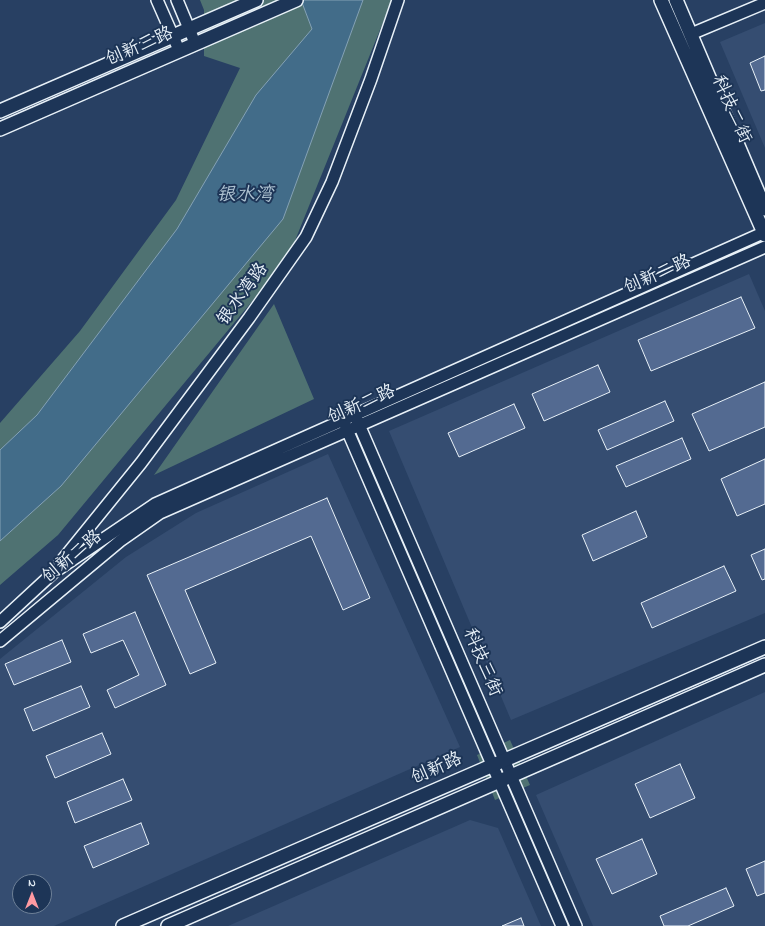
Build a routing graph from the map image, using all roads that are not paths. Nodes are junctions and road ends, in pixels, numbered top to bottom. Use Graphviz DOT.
graph roads {
  1 [pos="157,0"];
  2 [pos="177,0"];
  3 [pos="256,0"];
  4 [pos="296,0"];
  5 [pos="398,0"];
  6 [pos="661,0"];
  7 [pos="676,0"];
  8 [pos="765,3"];
  9 [pos="188,28"];
  10 [pos="691,34"];
  11 [pos="172,35"];
  12 [pos="196,43"];
  13 [pos="178,50"];
  14 [pos="0,111"];
  15 [pos="0,129"];
  16 [pos="765,210"];
  17 [pos="765,233"];
  18 [pos="765,247"];
  19 [pos="355,413"];
  20 [pos="342,419"];
  21 [pos="360,426"];
  22 [pos="347,431"];
  23 [pos="53,573"];
  24 [pos="0,622"];
  25 [pos="0,641"];
  26 [pos="765,647"];
  27 [pos="765,665"];
  28 [pos="498,763"];
  29 [pos="511,777"];
  30 [pos="499,782"];
  31 [pos="123,926"];
  32 [pos="168,926"];
  33 [pos="562,926"];
  34 [pos="576,926"];
  1 -- 11 [label="street"];
  2 -- 9 [label="street"];
  3 -- 9 [label="main road, 创新三路"];
  4 -- 12 [label="main road, 创新三路"];
  5 -- 23 [label="street, 银水湾路"];
  6 -- 17 [label="main road, 科技二街"];
  7 -- 10 [label="main road, 科技二街"];
  8 -- 10 [label="street"];
  9 -- 11 [label="main road, 创新三路"];
  9 -- 12 [label="street"];
  10 -- 16 [label="main road, 科技二街"];
  11 -- 13 [label="street"];
  11 -- 14 [label="main road, 创新三路"];
  12 -- 13 [label="main road, 创新三路"];
  13 -- 15 [label="main road, 创新三路"];
  17 -- 19 [label="street, 创新二路"];
  18 -- 21 [label="street, 创新二路"];
  19 -- 20 [label="street, 创新二路"];
  19 -- 21 [label="street, 科技三街"];
  20 -- 22 [label="street, 科技三街"];
  20 -- 23 [label="street, 创新二路"];
  21 -- 22 [label="street, 创新二路"];
  21 -- 28 [label="street, 科技三街"];
  22 -- 25 [label="street, 创新二路"];
  22 -- 28 [label="street, 科技三街"];
  23 -- 24 [label="street, 创新二路"];
  26 -- 28 [label="main road, 创新路"];
  27 -- 29 [label="main road, 创新路"];
  28 -- 29 [label="street, 科技三街"];
  28 -- 30 [label="street, 科技三街"];
  28 -- 31 [label="main road, 创新路"];
  29 -- 30 [label="main road, 创新路"];
  29 -- 34 [label="street, 科技三街"];
  30 -- 32 [label="main road, 创新路"];
  30 -- 33 [label="street, 科技三街"];
}
